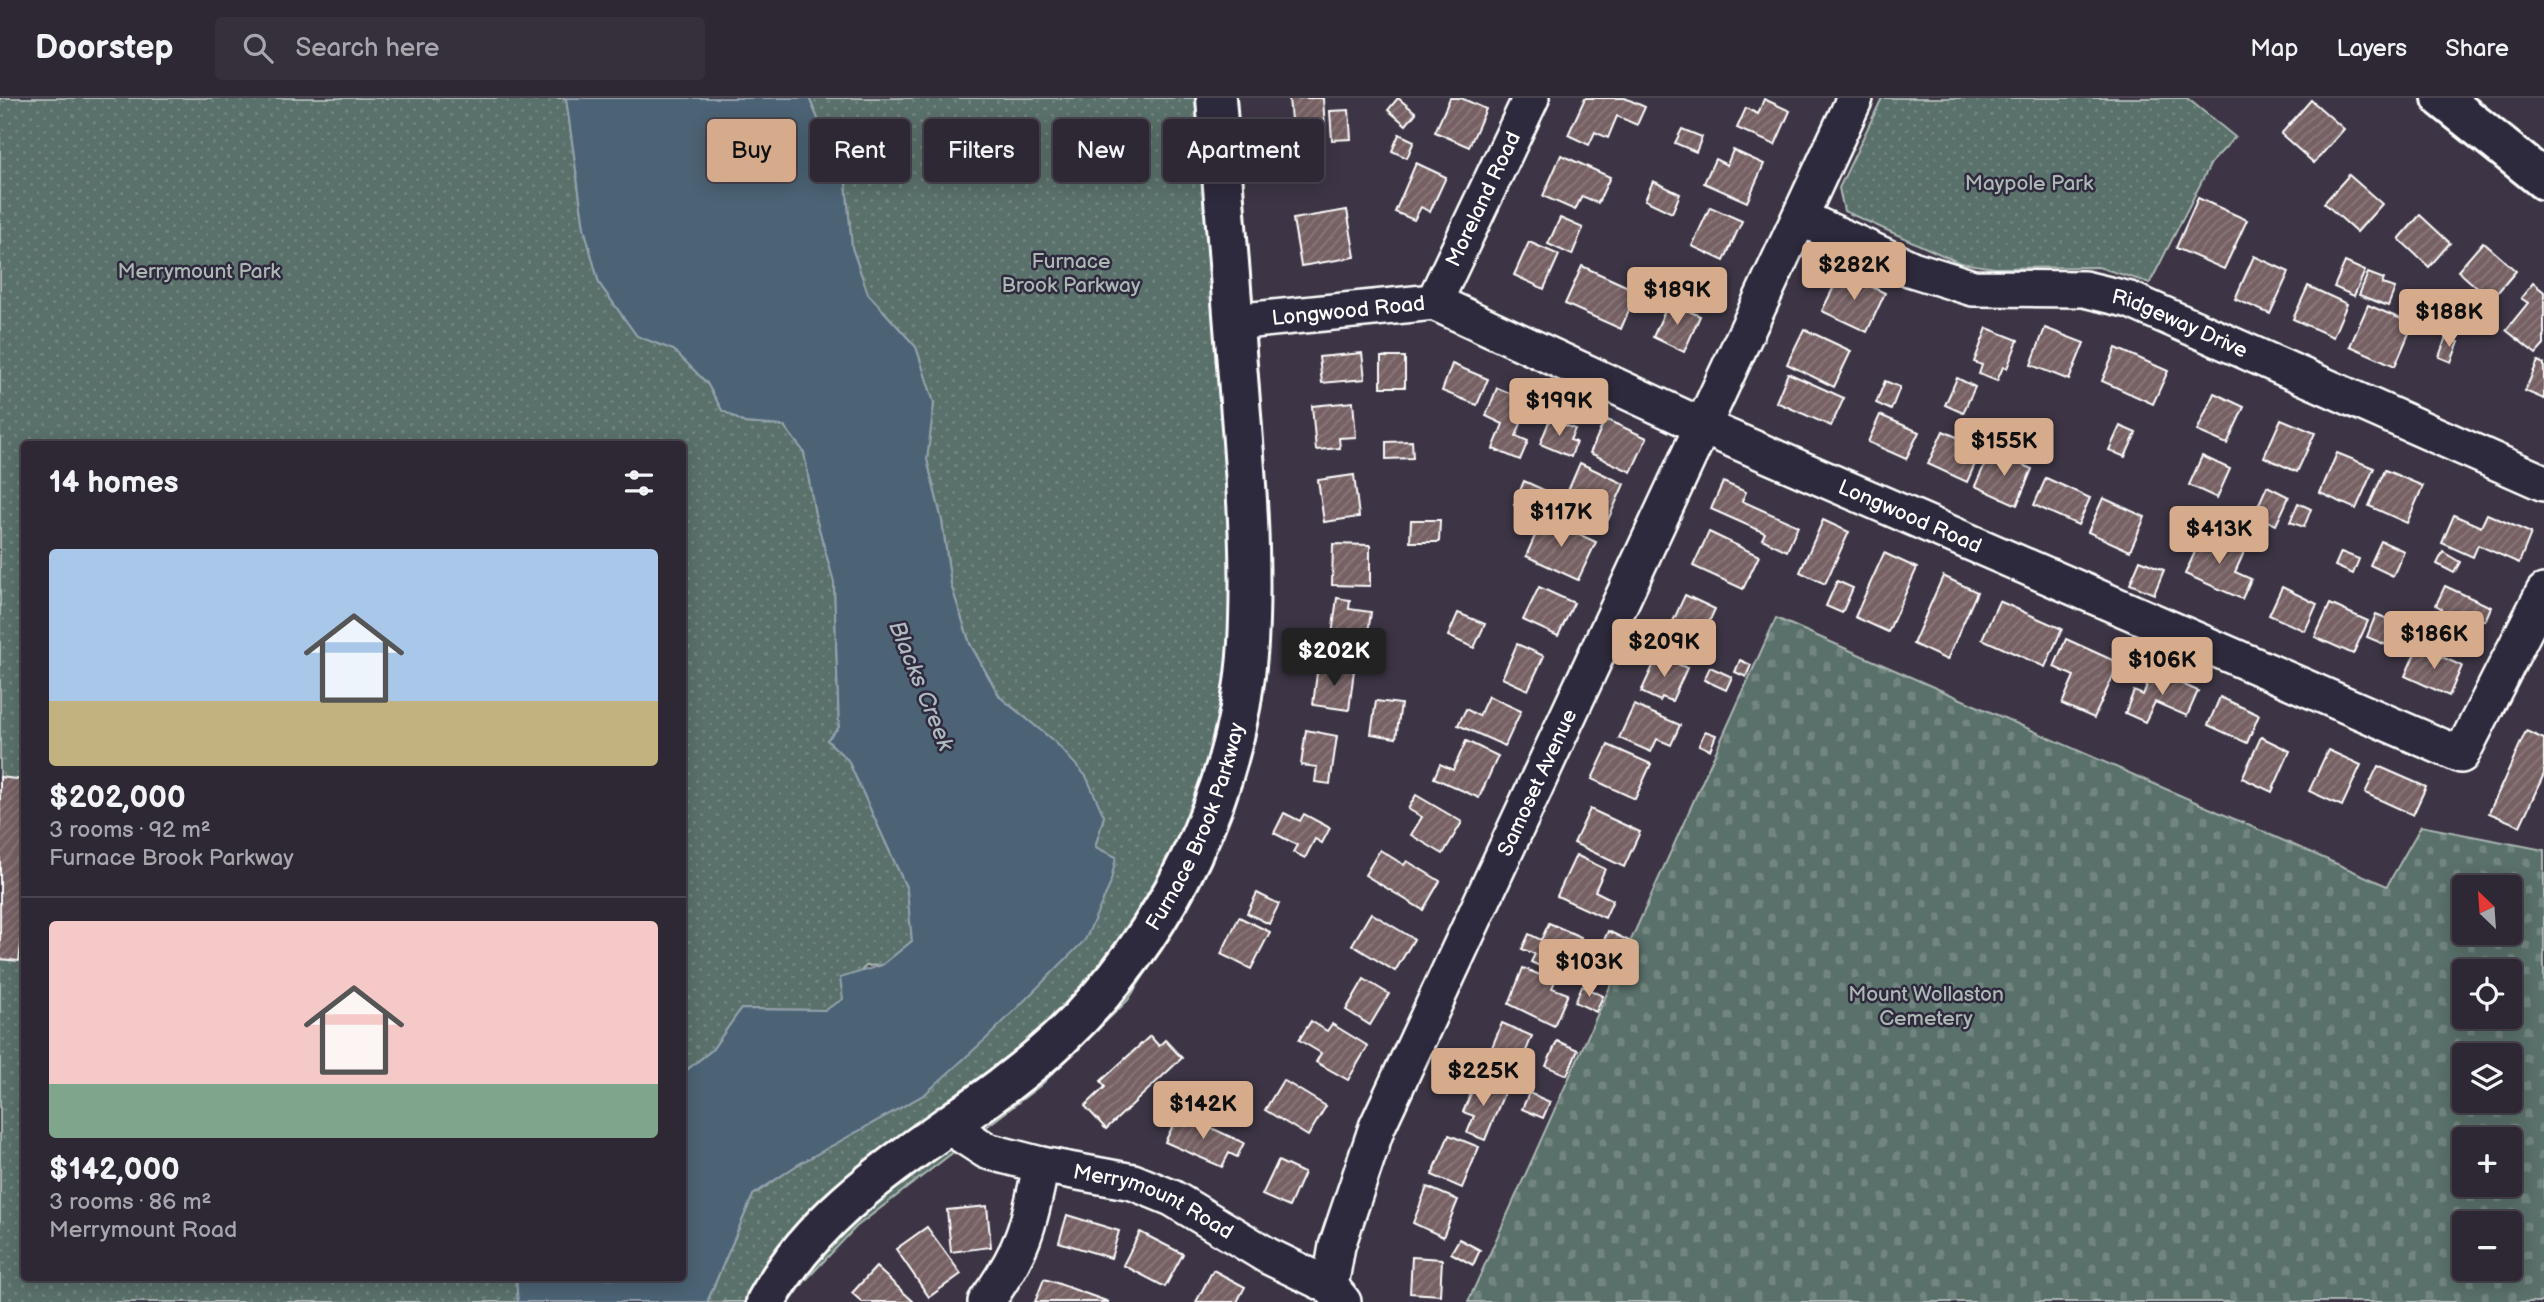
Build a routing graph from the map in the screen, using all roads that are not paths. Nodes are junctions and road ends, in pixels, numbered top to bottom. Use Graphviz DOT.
graph roads {
  1 [pos="1216,98"];
  2 [pos="1531,98"];
  3 [pos="1855,98"];
  4 [pos="2442,98"];
  5 [pos="2544,180"];
  6 [pos="1801,218"];
  7 [pos="1434,302"];
  8 [pos="1233,322"];
  9 [pos="1704,427"];
  10 [pos="2544,483"];
  11 [pos="2544,592"];
  12 [pos="2531,648"];
  13 [pos="950,1127"];
  14 [pos="1041,1166"];
  15 [pos="1337,1294"];
  16 [pos="766,1302"];
  17 [pos="986,1302"];
  1 -- 8 [label="main road, Furnace Brook Parkway"];
  2 -- 7 [label="street, Moreland Road"];
  3 -- 6 [label="street, Samoset Avenue"];
  4 -- 5 [label="main road"];
  6 -- 9 [label="street, Samoset Avenue"];
  6 -- 10 [label="street, Ridgeway Drive"];
  7 -- 8 [label="street, Longwood Road"];
  7 -- 9 [label="street, Longwood Road"];
  8 -- 13 [label="main road, Furnace Brook Parkway"];
  9 -- 12 [label="street, Longwood Road"];
  9 -- 15 [label="street, Samoset Avenue"];
  11 -- 12 [label="street"];
  13 -- 14 [label="street, Merrymount Road"];
  13 -- 16 [label="main road, Furnace Brook Parkway"];
  14 -- 15 [label="street, Merrymount Road"];
  14 -- 17 [label="street"];
}
